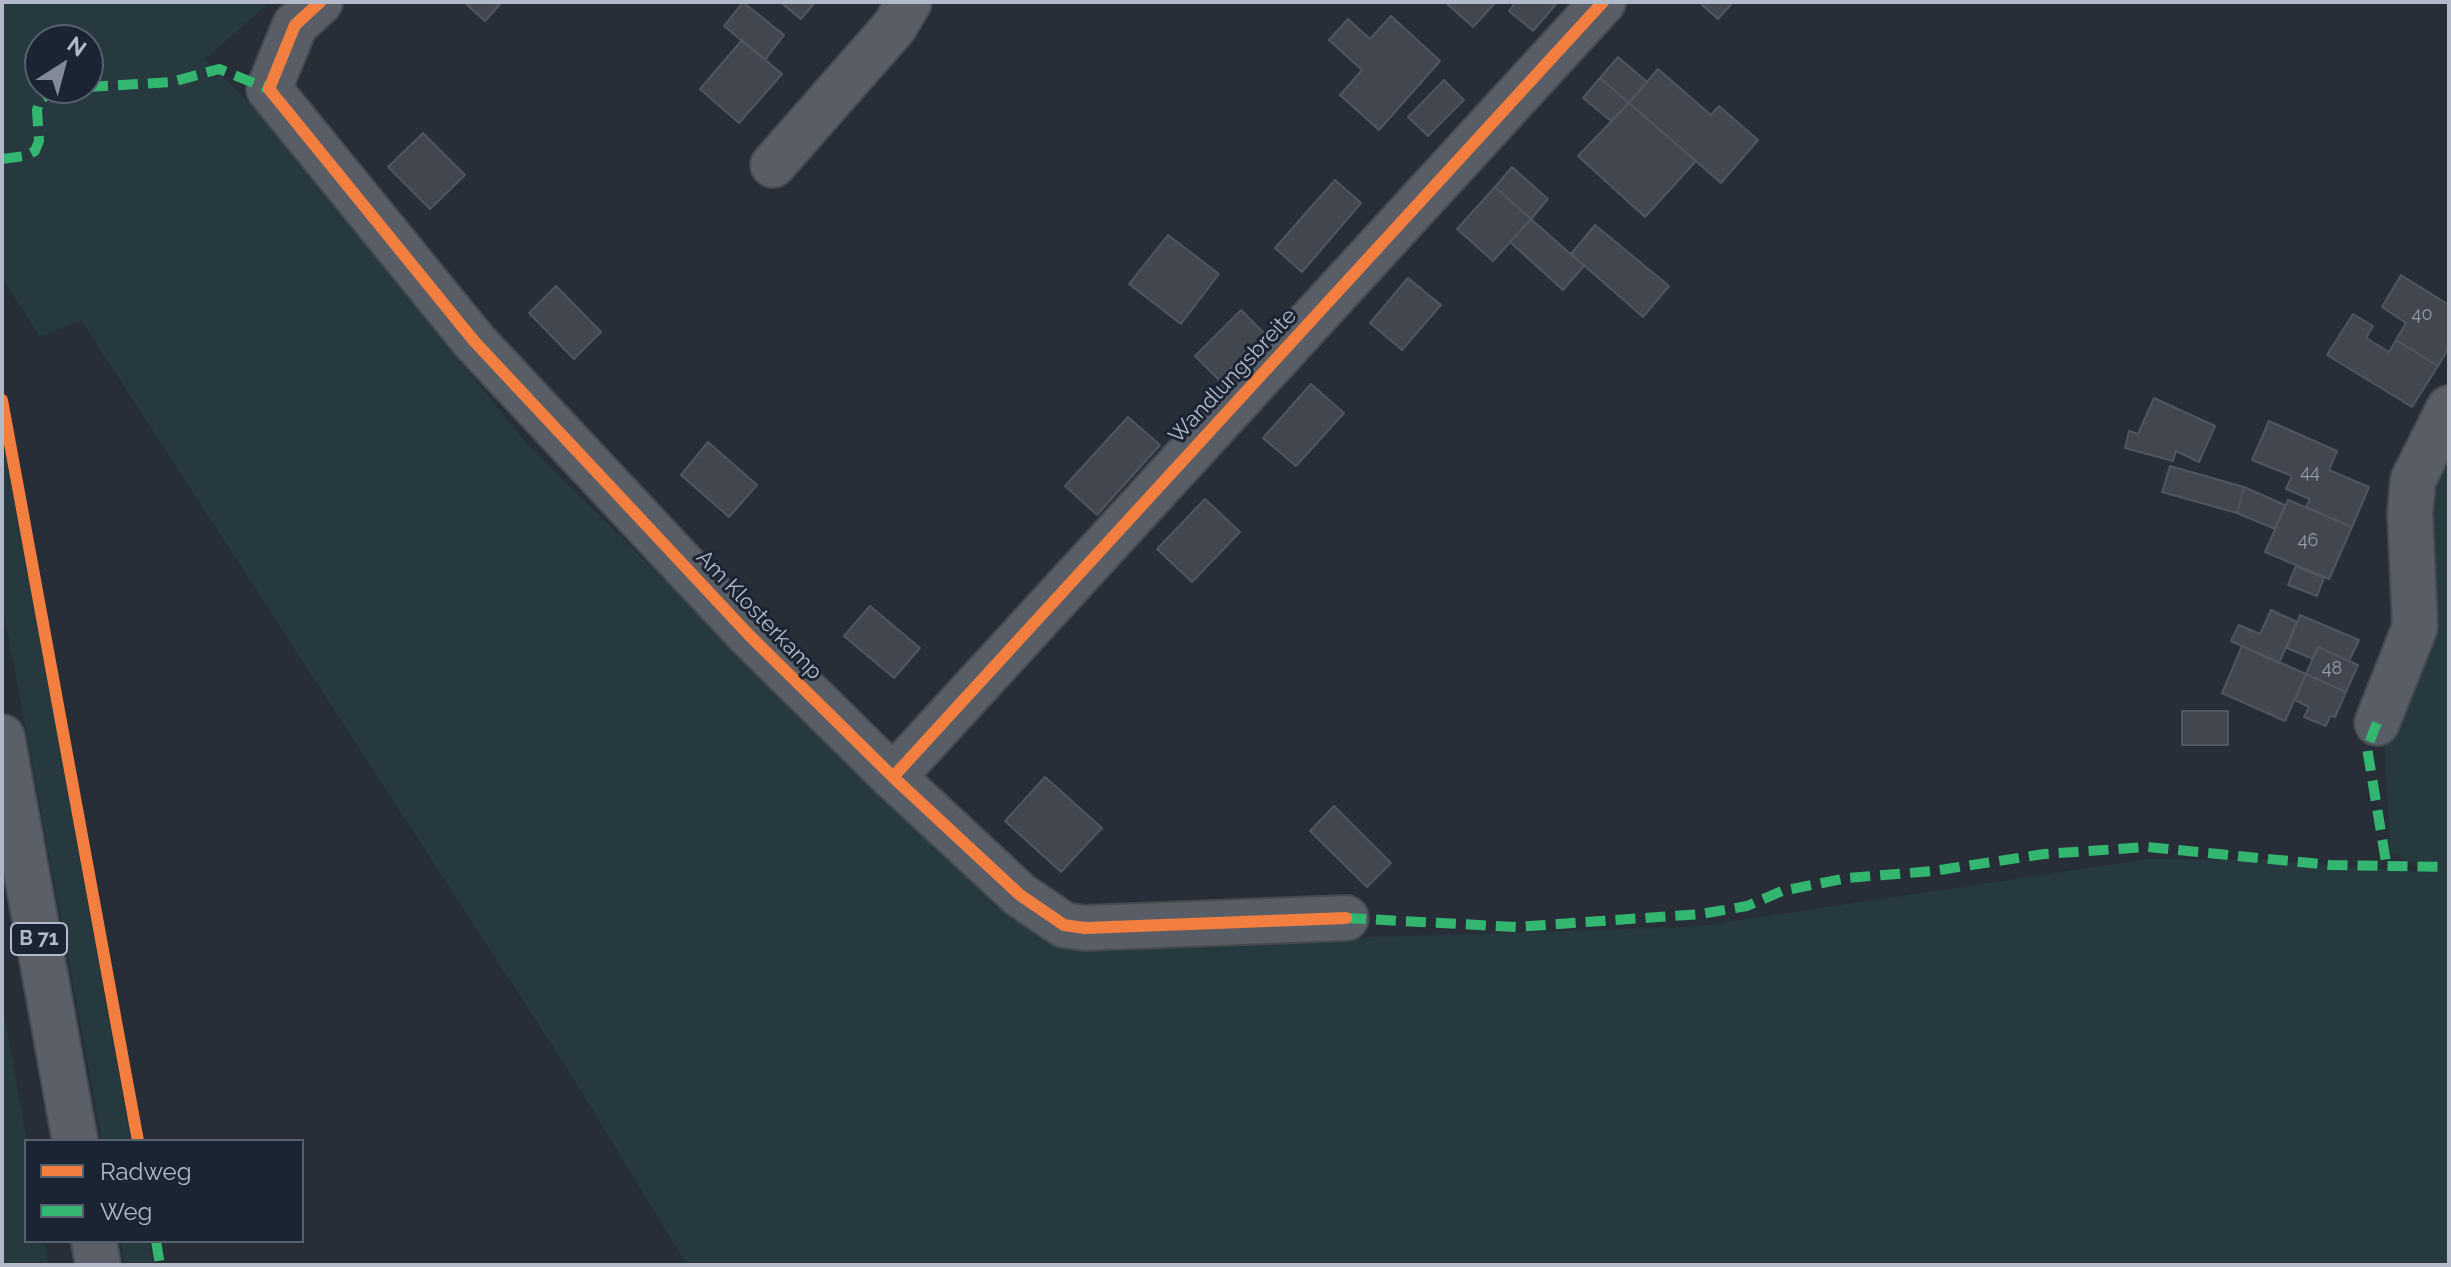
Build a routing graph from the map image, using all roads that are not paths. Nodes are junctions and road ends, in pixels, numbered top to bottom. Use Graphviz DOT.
graph roads {
  1 [pos="320,2"];
  2 [pos="909,2"];
  3 [pos="1603,2"];
  4 [pos="773,165"];
  5 [pos="2449,408"];
  6 [pos="2377,723"];
  7 [pos="2,737"];
  8 [pos="893,777"];
  9 [pos="1346,918"];
  10 [pos="75,1139"];
  11 [pos="94,1243"];
  12 [pos="98,1265"];
  1 -- 8 [label="street, Am Klosterkamp"];
  2 -- 4 [label="street"];
  3 -- 8 [label="street, Wandlungsbreite"];
  5 -- 6 [label="street"];
  7 -- 10 [label="main road, B 71"];
  8 -- 9 [label="street, Am Klosterkamp"];
  11 -- 12 [label="main road"];
}
